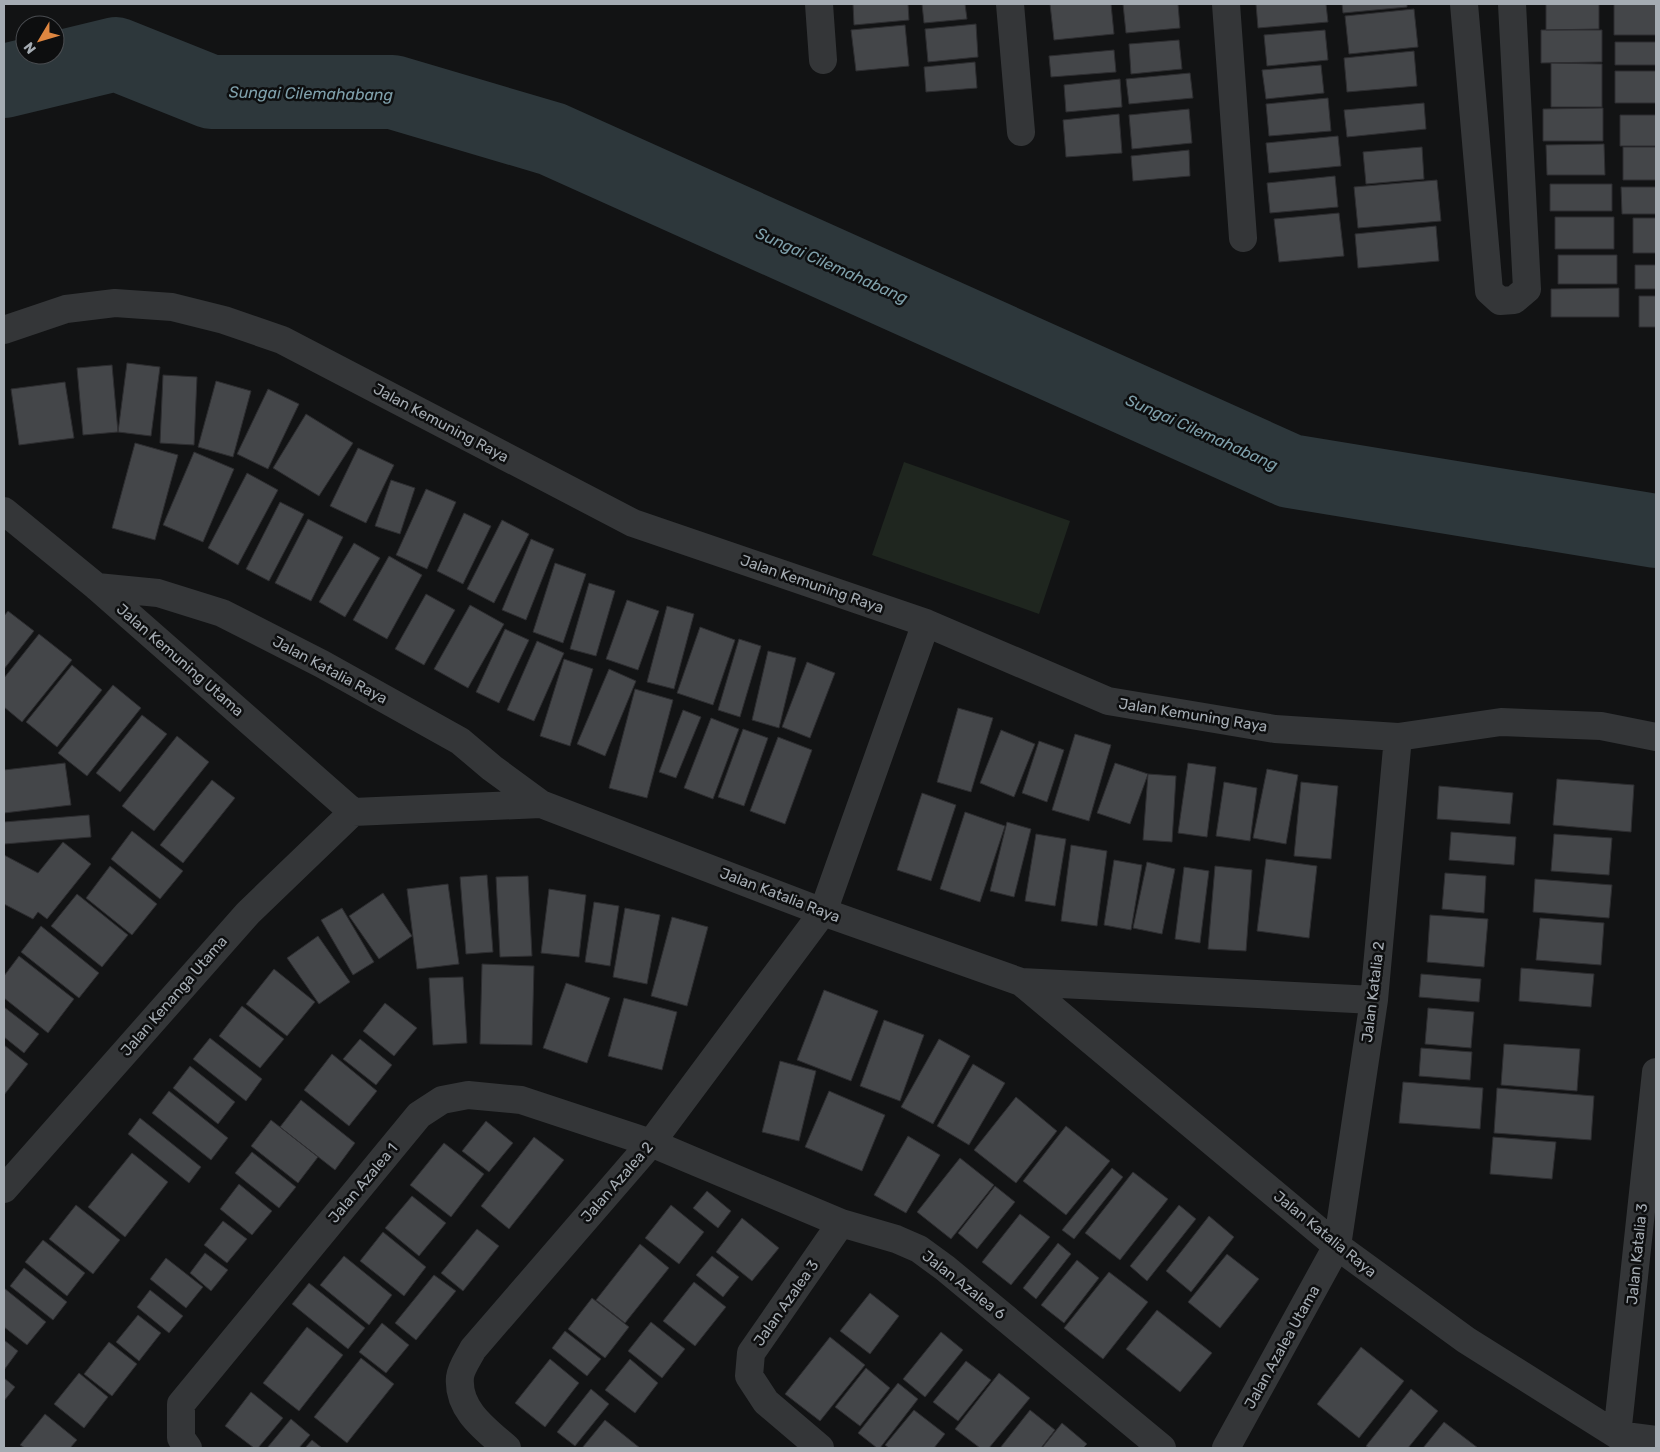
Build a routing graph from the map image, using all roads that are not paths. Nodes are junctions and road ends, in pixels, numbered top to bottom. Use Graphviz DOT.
graph roads {
  1 [pos="819,4"];
  2 [pos="1010,4"];
  3 [pos="1226,4"];
  4 [pos="1464,4"];
  5 [pos="1512,4"];
  6 [pos="823,60"];
  7 [pos="1021,132"];
  8 [pos="1243,238"];
  9 [pos="4,330"];
  10 [pos="4,511"];
  11 [pos="97,587"];
  12 [pos="926,623"];
  13 [pos="1398,737"];
  14 [pos="1656,737"];
  15 [pos="541,804"];
  16 [pos="353,812"];
  17 [pos="824,912"];
  18 [pos="1021,982"];
  19 [pos="1374,1000"];
  20 [pos="1656,1072"];
  21 [pos="651,1143"];
  22 [pos="4,1189"];
  23 [pos="841,1223"];
  24 [pos="1338,1246"];
  25 [pos="1617,1435"];
  26 [pos="1656,1440"];
  27 [pos="188,1448"];
  28 [pos="507,1448"];
  29 [pos="820,1448"];
  30 [pos="1162,1448"];
  31 [pos="1226,1448"];
  1 -- 6 [label="street"];
  2 -- 7 [label="street"];
  3 -- 8 [label="street"];
  4 -- 5 [label="street"];
  9 -- 12 [label="street, Jalan Kemuning Raya"];
  10 -- 11 [label="street, Jalan Kemuning Utama"];
  11 -- 15 [label="street, Jalan Katalia Raya"];
  11 -- 16 [label="street, Jalan Kemuning Utama"];
  12 -- 13 [label="street, Jalan Kemuning Raya"];
  12 -- 17 [label="street, Jalan Azalea 2"];
  13 -- 14 [label="street, Jalan Kemuning Raya"];
  13 -- 19 [label="street, Jalan Katalia 2"];
  15 -- 16 [label="street, Jalan Katalia Raya"];
  15 -- 17 [label="street, Jalan Katalia Raya"];
  16 -- 22 [label="street, Jalan Kenanga Utama"];
  17 -- 18 [label="street, Jalan Katalia Raya"];
  17 -- 21 [label="street, Jalan Azalea 2"];
  18 -- 19 [label="street, Jalan Katalia Raya"];
  18 -- 24 [label="street, Jalan Katalia Raya"];
  19 -- 24 [label="street, Jalan Katalia 2"];
  20 -- 25 [label="street, Jalan Katalia 3"];
  21 -- 23 [label="street, Jalan Azalea 6"];
  21 -- 27 [label="street, Jalan Azalea 1"];
  21 -- 28 [label="street, Jalan Azalea 2"];
  23 -- 29 [label="street, Jalan Azalea 3"];
  23 -- 30 [label="street, Jalan Azalea 6"];
  24 -- 25 [label="street, Jalan Katalia Raya"];
  24 -- 31 [label="street, Jalan Azalea Utama"];
  25 -- 26 [label="street, Jalan Katalia Raya"];
}
